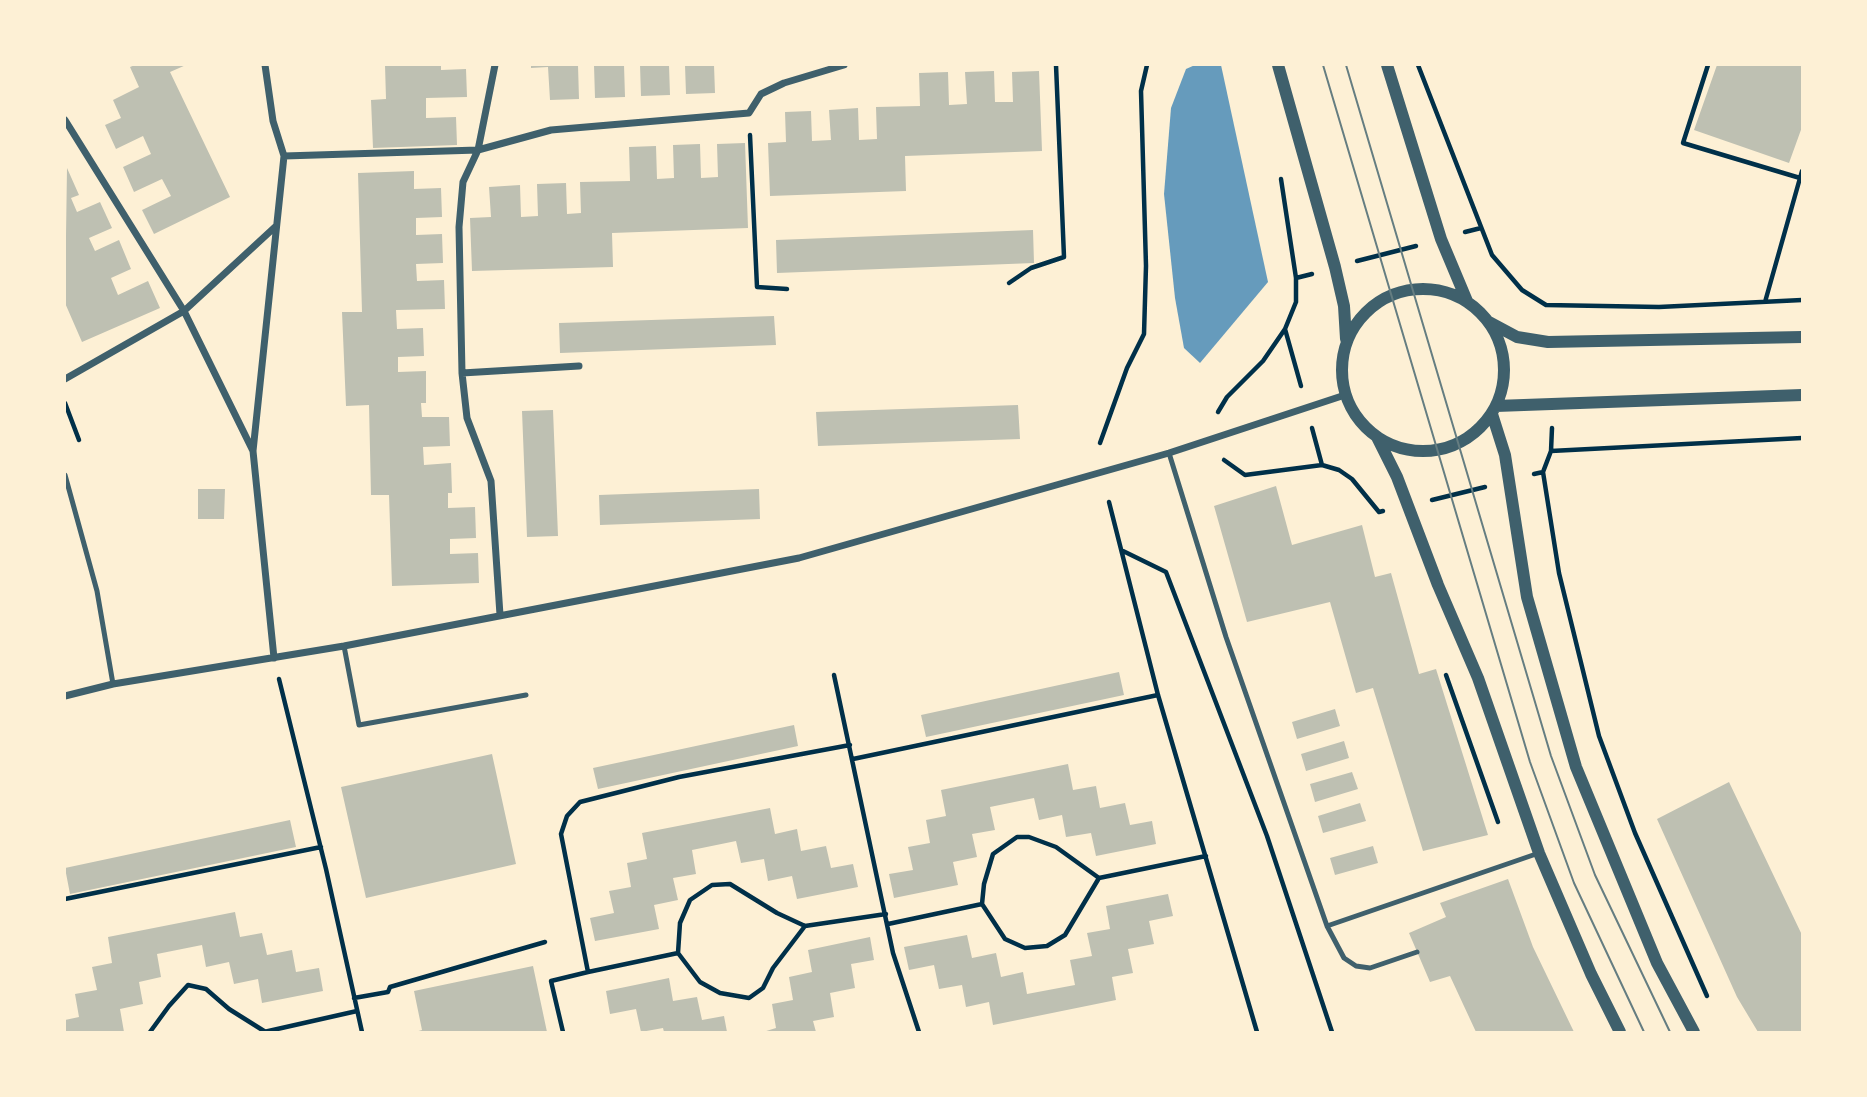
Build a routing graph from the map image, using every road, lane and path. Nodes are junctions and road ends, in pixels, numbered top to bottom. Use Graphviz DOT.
graph roads {
  1 [pos="265,65"];
  2 [pos="495,65"];
  3 [pos="844,65"];
  4 [pos="1056,65"];
  5 [pos="1147,65"];
  6 [pos="1278,65"];
  7 [pos="1387,65"];
  8 [pos="1418,65"];
  9 [pos="1708,65"];
  10 [pos="749,113"];
  11 [pos="65,120"];
  12 [pos="478,150"];
  13 [pos="284,156"];
  14 [pos="1278,166"];
  15 [pos="1802,171"];
  16 [pos="1800,178"];
  17 [pos="276,226"];
  18 [pos="1481,228"];
  19 [pos="1441,239"];
  20 [pos="1335,267"];
  21 [pos="1296,278"];
  22 [pos="1009,283"];
  23 [pos="787,289"];
  24 [pos="1802,300"];
  25 [pos="1467,301"];
  26 [pos="1765,302"];
  27 [pos="184,311"];
  28 [pos="1488,321"];
  29 [pos="1802,337"];
  30 [pos="1346,342"];
  31 [pos="579,366"];
  32 [pos="462,373"];
  33 [pos="65,379"];
  34 [pos="1345,395"];
  35 [pos="1802,395"];
  36 [pos="1227,397"];
  37 [pos="65,403"];
  38 [pos="1494,410"];
  39 [pos="1377,437"];
  40 [pos="79,440"];
  41 [pos="1100,443"];
  42 [pos="253,451"];
  43 [pos="1169,453"];
  44 [pos="1543,472"];
  45 [pos="65,475"];
  46 [pos="1109,502"];
  47 [pos="1123,551"];
  48 [pos="500,615"];
  49 [pos="344,646"];
  50 [pos="274,658"];
  51 [pos="834,675"];
  52 [pos="113,684"];
  53 [pos="526,695"];
  54 [pos="1158,695"];
  55 [pos="65,696"];
  56 [pos="850,745"];
  57 [pos="853,759"];
  58 [pos="321,847"];
  59 [pos="1539,853"];
  60 [pos="1206,856"];
  61 [pos="1099,878"];
  62 [pos="65,899"];
  63 [pos="982,904"];
  64 [pos="886,914"];
  65 [pos="888,924"];
  66 [pos="805,926"];
  67 [pos="1327,926"];
  68 [pos="545,942"];
  69 [pos="1416,952"];
  70 [pos="678,953"];
  71 [pos="588,972"];
  72 [pos="354,998"];
  73 [pos="1712,1007"];
  74 [pos="357,1011"];
  75 [pos="264,1031"];
  76 [pos="150,1032"];
  77 [pos="362,1032"];
  78 [pos="563,1032"];
  79 [pos="919,1032"];
  80 [pos="1257,1032"];
  81 [pos="1332,1032"];
  82 [pos="1620,1032"];
  83 [pos="1694,1032"];
  1 -- 13 [label="street"];
  2 -- 12 [label="street"];
  3 -- 10 [label="street"];
  4 -- 22 [label="path"];
  5 -- 41 [label="path"];
  6 -- 20 [label="street"];
  7 -- 19 [label="street"];
  8 -- 18 [label="path"];
  9 -- 16 [label="path"];
  10 -- 12 [label="street"];
  10 -- 23 [label="path"];
  11 -- 27 [label="street"];
  12 -- 13 [label="street"];
  12 -- 32 [label="street"];
  13 -- 17 [label="street"];
  14 -- 21 [label="path"];
  15 -- 16 [label="path"];
  16 -- 26 [label="path"];
  17 -- 27 [label="street"];
  17 -- 42 [label="street"];
  18 -- 19 [label="path"];
  18 -- 26 [label="path"];
  19 -- 20 [label="path"];
  19 -- 25 [label="street"];
  20 -- 21 [label="path"];
  20 -- 30 [label="street"];
  21 -- 36 [label="path"];
  24 -- 26 [label="path"];
  25 -- 28 [label="street"];
  25 -- 30 [label="street"];
  27 -- 33 [label="street"];
  27 -- 42 [label="street"];
  28 -- 29 [label="street"];
  28 -- 38 [label="street"];
  30 -- 34 [label="street"];
  31 -- 32 [label="street"];
  32 -- 48 [label="street"];
  34 -- 39 [label="street"];
  34 -- 43 [label="street"];
  35 -- 38 [label="street"];
  37 -- 40 [label="path"];
  38 -- 39 [label="street"];
  38 -- 83 [label="street"];
  39 -- 59 [label="street"];
  42 -- 50 [label="street"];
  43 -- 48 [label="street"];
  43 -- 67 [label="lane"];
  44 -- 73 [label="path"];
  45 -- 52 [label="lane"];
  46 -- 47 [label="path"];
  47 -- 54 [label="path"];
  47 -- 81 [label="path"];
  48 -- 49 [label="street"];
  49 -- 50 [label="street"];
  49 -- 53 [label="lane"];
  50 -- 52 [label="street"];
  50 -- 58 [label="path"];
  51 -- 56 [label="path"];
  52 -- 55 [label="street"];
  54 -- 57 [label="path"];
  54 -- 60 [label="path"];
  56 -- 57 [label="path"];
  56 -- 71 [label="path"];
  57 -- 64 [label="path"];
  58 -- 62 [label="path"];
  58 -- 72 [label="path"];
  59 -- 67 [label="lane"];
  59 -- 82 [label="street"];
  60 -- 61 [label="path"];
  60 -- 80 [label="path"];
  61 -- 63 [label="path"];
  61 -- 63 [label="path"];
  63 -- 65 [label="path"];
  64 -- 65 [label="path"];
  64 -- 66 [label="path"];
  65 -- 79 [label="path"];
  66 -- 70 [label="path"];
  66 -- 70 [label="path"];
  67 -- 69 [label="lane"];
  68 -- 72 [label="path"];
  70 -- 71 [label="path"];
  71 -- 78 [label="path"];
  72 -- 74 [label="path"];
  74 -- 75 [label="path"];
  74 -- 77 [label="path"];
  75 -- 76 [label="path"];
}
